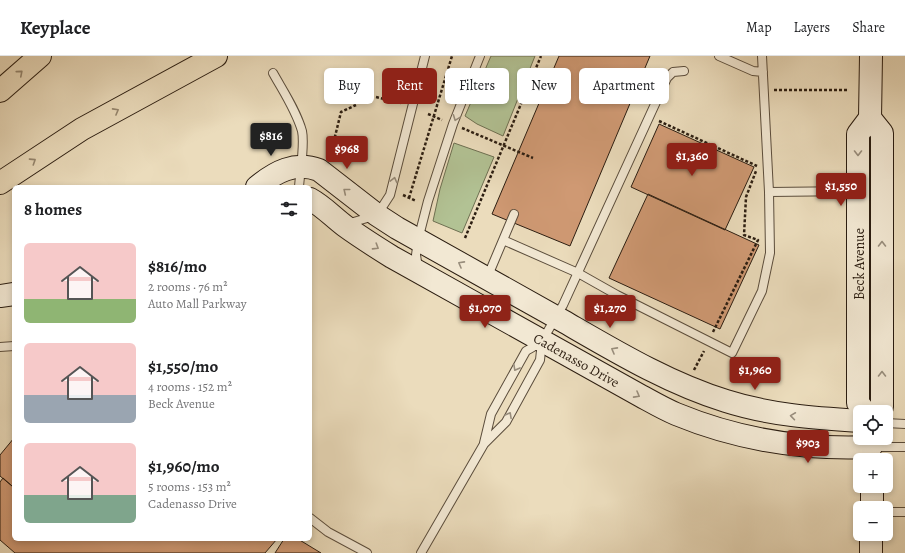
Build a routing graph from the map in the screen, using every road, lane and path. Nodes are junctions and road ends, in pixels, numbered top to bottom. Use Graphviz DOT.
graph roads {
  1 [pos="40,56"];
  2 [pos="216,56"];
  3 [pos="425,56"];
  4 [pos="452,56"];
  5 [pos="480,56"];
  6 [pos="541,56"];
  7 [pos="719,56"];
  8 [pos="762,56"];
  9 [pos="871,56"];
  10 [pos="684,71"];
  11 [pos="762,72"];
  12 [pos="273,73"];
  13 [pos="764,90"];
  14 [pos="848,90"];
  15 [pos="0,91"];
  16 [pos="376,97"];
  17 [pos="382,98"];
  18 [pos="356,105"];
  19 [pos="428,114"];
  20 [pos="434,117"];
  21 [pos="870,118"];
  22 [pos="445,121"];
  23 [pos="659,121"];
  24 [pos="461,128"];
  25 [pos="504,146"];
  26 [pos="533,158"];
  27 [pos="330,159"];
  28 [pos="300,177"];
  29 [pos="0,183"];
  30 [pos="260,185"];
  31 [pos="858,191"];
  32 [pos="769,192"];
  33 [pos="402,195"];
  34 [pos="409,198"];
  35 [pos="312,200"];
  36 [pos="416,201"];
  37 [pos="514,214"];
  38 [pos="377,215"];
  39 [pos="344,225"];
  40 [pos="465,238"];
  41 [pos="418,240"];
  42 [pos="503,240"];
  43 [pos="419,272"];
  44 [pos="578,273"];
  45 [pos="486,278"];
  46 [pos="12,294"];
  47 [pos="0,296"];
  48 [pos="556,317"];
  49 [pos="542,341"];
  50 [pos="708,341"];
  51 [pos="12,346"];
  52 [pos="0,347"];
  53 [pos="692,376"];
  54 [pos="860,405"];
  55 [pos="882,405"];
  56 [pos="853,421"];
  57 [pos="893,424"];
  58 [pos="905,424"];
  59 [pos="484,444"];
  60 [pos="905,447"];
  61 [pos="871,448"];
  62 [pos="893,512"];
  63 [pos="905,512"];
  64 [pos="312,520"];
  65 [pos="871,541"];
  66 [pos="368,553"];
  67 [pos="421,553"];
  68 [pos="871,553"];
  15 -- 1 [label="highway, one-way"];
  29 -- 2 [label="highway, one-way"];
  38 -- 3 [label="lane, one-way"];
  4 -- 20 [label="path"];
  5 -- 41 [label="lane, one-way"];
  6 -- 25 [label="path"];
  7 -- 11 [label="lane"];
  8 -- 11 [label="lane"];
  9 -- 21 [label="street"];
  10 -- 44 [label="lane"];
  11 -- 13 [label="lane"];
  12 -- 28 [label="lane"];
  13 -- 14 [label="path"];
  13 -- 32 [label="lane"];
  16 -- 17 [label="path"];
  18 -- 27 [label="path"];
  19 -- 20 [label="path"];
  20 -- 22 [label="path"];
  20 -- 34 [label="path"];
  21 -- 31 [label="street, Beck Avenue, one-way"];
  55 -- 21 [label="street, Beck Avenue, one-way"];
  23 -- 50 [label="path"];
  24 -- 25 [label="path"];
  25 -- 26 [label="path"];
  25 -- 40 [label="path"];
  28 -- 30 [label="street"];
  38 -- 28 [label="street, Cadenasso Drive, one-way"];
  31 -- 32 [label="lane"];
  31 -- 54 [label="street, Beck Avenue"];
  32 -- 50 [label="lane"];
  33 -- 34 [label="path"];
  34 -- 36 [label="path"];
  35 -- 39 [label="street, Cadenasso Drive"];
  37 -- 42 [label="lane"];
  38 -- 39 [label="lane"];
  38 -- 41 [label="street, Cadenasso Drive"];
  39 -- 43 [label="street, Cadenasso Drive, one-way"];
  41 -- 43 [label="lane"];
  45 -- 41 [label="street, Cadenasso Drive, one-way"];
  42 -- 44 [label="lane"];
  42 -- 45 [label="lane"];
  43 -- 49 [label="street, Cadenasso Drive"];
  44 -- 48 [label="lane"];
  44 -- 50 [label="lane"];
  45 -- 48 [label="street, Cadenasso Drive"];
  46 -- 47 [label="street"];
  48 -- 49 [label="lane"];
  56 -- 48 [label="street, Cadenasso Drive, one-way"];
  59 -- 49 [label="lane, one-way"];
  49 -- 59 [label="lane, one-way"];
  49 -- 61 [label="street, Cadenasso Drive, one-way"];
  50 -- 53 [label="path"];
  51 -- 52 [label="lane"];
  57 -- 58 [label="lane"];
  59 -- 67 [label="lane"];
  60 -- 61 [label="lane"];
  62 -- 63 [label="lane"];
  64 -- 66 [label="lane"];
  65 -- 68 [label="street"];
}
